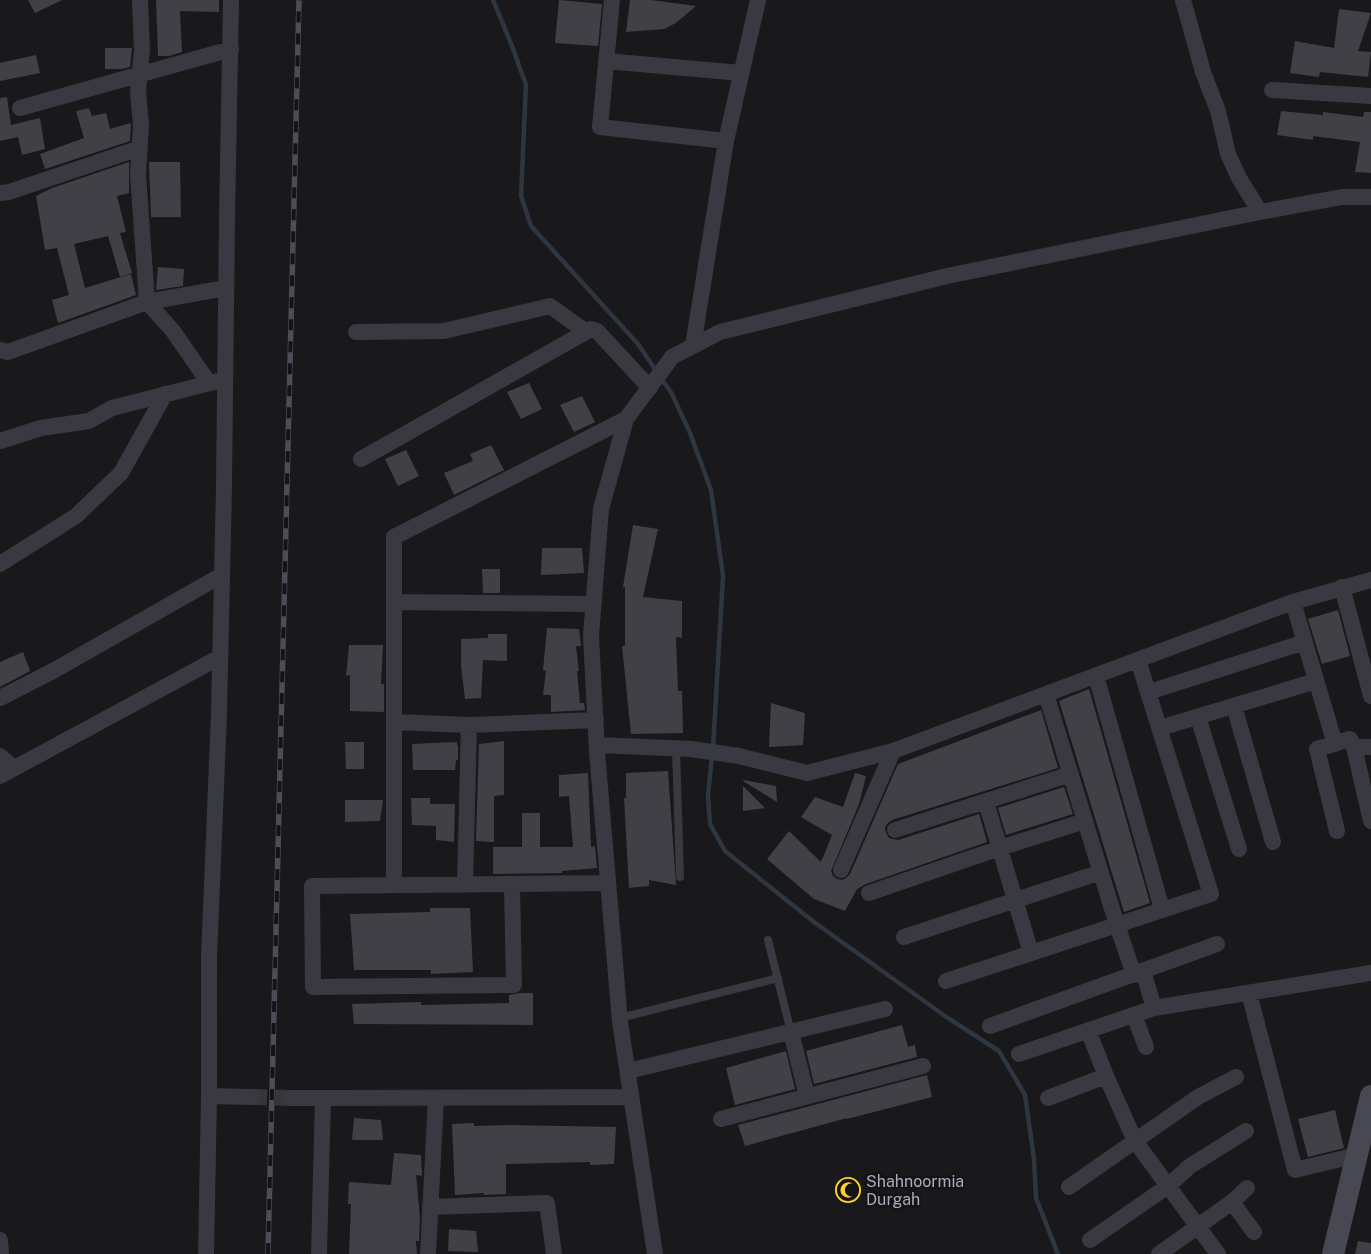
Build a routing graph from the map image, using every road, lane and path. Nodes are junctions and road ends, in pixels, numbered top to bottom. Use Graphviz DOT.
graph roads {
  1 [pos="140,0"];
  2 [pos="231,0"];
  3 [pos="612,0"];
  4 [pos="758,0"];
  5 [pos="1183,0"];
  6 [pos="231,49"];
  7 [pos="606,61"];
  8 [pos="741,73"];
  9 [pos="140,75"];
  10 [pos="1272,90"];
  11 [pos="1371,96"];
  12 [pos="20,108"];
  13 [pos="726,141"];
  14 [pos="140,148"];
  15 [pos="0,193"];
  16 [pos="1371,197"];
  17 [pos="1260,212"];
  18 [pos="226,288"];
  19 [pos="147,302"];
  20 [pos="585,331"];
  21 [pos="356,332"];
  22 [pos="693,346"];
  23 [pos="0,350"];
  24 [pos="225,379"];
  25 [pos="209,384"];
  26 [pos="652,386"];
  27 [pos="165,394"];
  28 [pos="626,419"];
  29 [pos="0,441"];
  30 [pos="361,459"];
  31 [pos="0,564"];
  32 [pos="222,575"];
  33 [pos="1371,580"];
  34 [pos="1342,587"];
  35 [pos="394,602"];
  36 [pos="1293,602"];
  37 [pos="594,604"];
  38 [pos="1304,642"];
  39 [pos="220,657"];
  40 [pos="1138,660"];
  41 [pos="1096,676"];
  42 [pos="1316,681"];
  43 [pos="1149,692"];
  44 [pos="1046,694"];
  45 [pos="1371,696"];
  46 [pos="0,698"];
  47 [pos="1234,706"];
  48 [pos="1198,717"];
  49 [pos="596,720"];
  50 [pos="394,722"];
  51 [pos="469,725"];
  52 [pos="1160,728"];
  53 [pos="1334,744"];
  54 [pos="597,745"];
  55 [pos="1354,747"];
  56 [pos="1371,747"];
  57 [pos="684,749"];
  58 [pos="893,751"];
  59 [pos="0,756"];
  60 [pos="7,772"];
  61 [pos="1070,774"];
  62 [pos="986,802"];
  63 [pos="1085,821"];
  64 [pos="1371,821"];
  65 [pos="895,830"];
  66 [pos="1337,831"];
  67 [pos="1273,842"];
  68 [pos="1000,848"];
  69 [pos="1238,849"];
  70 [pos="841,870"];
  71 [pos="1101,872"];
  72 [pos="680,876"];
  73 [pos="608,882"];
  74 [pos="465,884"];
  75 [pos="512,884"];
  76 [pos="394,885"];
  77 [pos="869,893"];
  78 [pos="1015,900"];
  79 [pos="1162,910"];
  80 [pos="1118,925"];
  81 [pos="904,937"];
  82 [pos="768,940"];
  83 [pos="1217,944"];
  84 [pos="1031,953"];
  85 [pos="1139,973"];
  86 [pos="1371,974"];
  87 [pos="778,978"];
  88 [pos="946,981"];
  89 [pos="1249,993"];
  90 [pos="1154,1008"];
  91 [pos="885,1009"];
  92 [pos="1134,1015"];
  93 [pos="620,1018"];
  94 [pos="990,1026"];
  95 [pos="1088,1030"];
  96 [pos="791,1032"];
  97 [pos="1146,1047"];
  98 [pos="1020,1054"];
  99 [pos="923,1066"];
  100 [pos="628,1071"];
  101 [pos="1106,1076"];
  102 [pos="1236,1077"];
  103 [pos="209,1096"];
  104 [pos="807,1096"];
  105 [pos="1371,1096"];
  106 [pos="251,1097"];
  107 [pos="631,1097"];
  108 [pos="290,1098"];
  109 [pos="323,1098"];
  110 [pos="436,1098"];
  111 [pos="1048,1098"];
  112 [pos="721,1119"];
  113 [pos="1246,1131"];
  114 [pos="1135,1141"];
  115 [pos="1357,1155"];
  116 [pos="1168,1186"];
  117 [pos="1070,1187"];
  118 [pos="1247,1188"];
  119 [pos="1232,1202"];
  120 [pos="430,1207"];
  121 [pos="1197,1227"];
  122 [pos="1254,1232"];
  123 [pos="0,1240"];
  124 [pos="1090,1240"];
  125 [pos="1,1254"];
  126 [pos="206,1254"];
  127 [pos="319,1254"];
  128 [pos="428,1254"];
  129 [pos="554,1254"];
  130 [pos="655,1254"];
  131 [pos="1159,1254"];
  132 [pos="1218,1254"];
  133 [pos="1333,1254"];
  1 -- 9 [label="street"];
  2 -- 6 [label="street"];
  3 -- 7 [label="street"];
  4 -- 8 [label="street"];
  5 -- 17 [label="street"];
  6 -- 9 [label="street"];
  6 -- 18 [label="street"];
  7 -- 8 [label="street"];
  7 -- 13 [label="street"];
  8 -- 13 [label="street"];
  9 -- 12 [label="street"];
  9 -- 14 [label="street"];
  10 -- 11 [label="street"];
  13 -- 22 [label="street"];
  14 -- 15 [label="street"];
  14 -- 19 [label="street"];
  16 -- 17 [label="street"];
  17 -- 22 [label="street"];
  18 -- 19 [label="street"];
  18 -- 24 [label="street"];
  19 -- 23 [label="street"];
  19 -- 25 [label="street"];
  20 -- 21 [label="street"];
  20 -- 26 [label="street"];
  20 -- 30 [label="street"];
  22 -- 26 [label="street"];
  24 -- 25 [label="street"];
  24 -- 32 [label="street"];
  25 -- 27 [label="street"];
  26 -- 28 [label="street"];
  27 -- 29 [label="street"];
  27 -- 31 [label="street"];
  28 -- 35 [label="street"];
  28 -- 37 [label="street"];
  32 -- 39 [label="street"];
  32 -- 46 [label="street"];
  33 -- 34 [label="street"];
  34 -- 36 [label="street"];
  34 -- 45 [label="street"];
  35 -- 37 [label="street"];
  35 -- 50 [label="street"];
  36 -- 38 [label="street"];
  36 -- 40 [label="street"];
  37 -- 49 [label="street"];
  38 -- 42 [label="street"];
  38 -- 43 [label="street"];
  39 -- 60 [label="street"];
  39 -- 103 [label="street"];
  40 -- 41 [label="street"];
  40 -- 43 [label="street"];
  41 -- 44 [label="street"];
  41 -- 79 [label="street"];
  42 -- 47 [label="street"];
  42 -- 53 [label="street"];
  43 -- 52 [label="street"];
  44 -- 58 [label="street"];
  44 -- 61 [label="street"];
  47 -- 48 [label="street"];
  47 -- 67 [label="street"];
  48 -- 52 [label="street"];
  48 -- 69 [label="street"];
  49 -- 51 [label="street"];
  49 -- 54 [label="street"];
  50 -- 51 [label="street"];
  50 -- 76 [label="street"];
  51 -- 74 [label="street"];
  52 -- 79 [label="street"];
  53 -- 55 [label="street"];
  53 -- 66 [label="street"];
  54 -- 57 [label="street"];
  54 -- 73 [label="street"];
  55 -- 56 [label="street"];
  55 -- 64 [label="street"];
  57 -- 58 [label="street"];
  57 -- 72 [label="lane"];
  58 -- 70 [label="street"];
  59 -- 60 [label="street"];
  61 -- 62 [label="street"];
  61 -- 63 [label="street"];
  62 -- 65 [label="street"];
  62 -- 68 [label="street"];
  63 -- 68 [label="street"];
  63 -- 71 [label="street"];
  68 -- 77 [label="street"];
  68 -- 78 [label="street"];
  71 -- 78 [label="street"];
  71 -- 80 [label="street"];
  73 -- 75 [label="street"];
  73 -- 93 [label="street"];
  74 -- 75 [label="street"];
  74 -- 76 [label="street"];
  75 -- 76 [label="street"];
  78 -- 81 [label="street"];
  78 -- 84 [label="street"];
  79 -- 80 [label="street"];
  80 -- 84 [label="street"];
  80 -- 85 [label="street"];
  82 -- 87 [label="lane"];
  83 -- 85 [label="street"];
  84 -- 88 [label="street"];
  85 -- 90 [label="street"];
  85 -- 94 [label="street"];
  86 -- 89 [label="street"];
  87 -- 93 [label="lane"];
  87 -- 96 [label="lane"];
  89 -- 90 [label="street"];
  89 -- 115 [label="street"];
  90 -- 92 [label="street"];
  91 -- 96 [label="street"];
  92 -- 95 [label="street"];
  92 -- 97 [label="street"];
  93 -- 100 [label="street"];
  95 -- 98 [label="street"];
  95 -- 101 [label="street"];
  96 -- 100 [label="street"];
  96 -- 104 [label="street"];
  99 -- 104 [label="street"];
  100 -- 107 [label="street"];
  101 -- 111 [label="street"];
  101 -- 114 [label="street"];
  102 -- 114 [label="street"];
  103 -- 106 [label="street"];
  103 -- 126 [label="street"];
  104 -- 112 [label="street"];
  105 -- 115 [label="street"];
  107 -- 110 [label="street"];
  107 -- 130 [label="street"];
  108 -- 109 [label="street"];
  109 -- 110 [label="street"];
  109 -- 127 [label="street"];
  110 -- 120 [label="street"];
  113 -- 116 [label="street"];
  114 -- 116 [label="street"];
  114 -- 117 [label="street"];
  115 -- 133 [label="street"];
  116 -- 121 [label="street"];
  116 -- 124 [label="street"];
  118 -- 119 [label="street"];
  119 -- 121 [label="street"];
  119 -- 122 [label="street"];
  120 -- 128 [label="street"];
  120 -- 129 [label="street"];
  121 -- 131 [label="street"];
  121 -- 132 [label="street"];
  123 -- 125 [label="street"];
}
